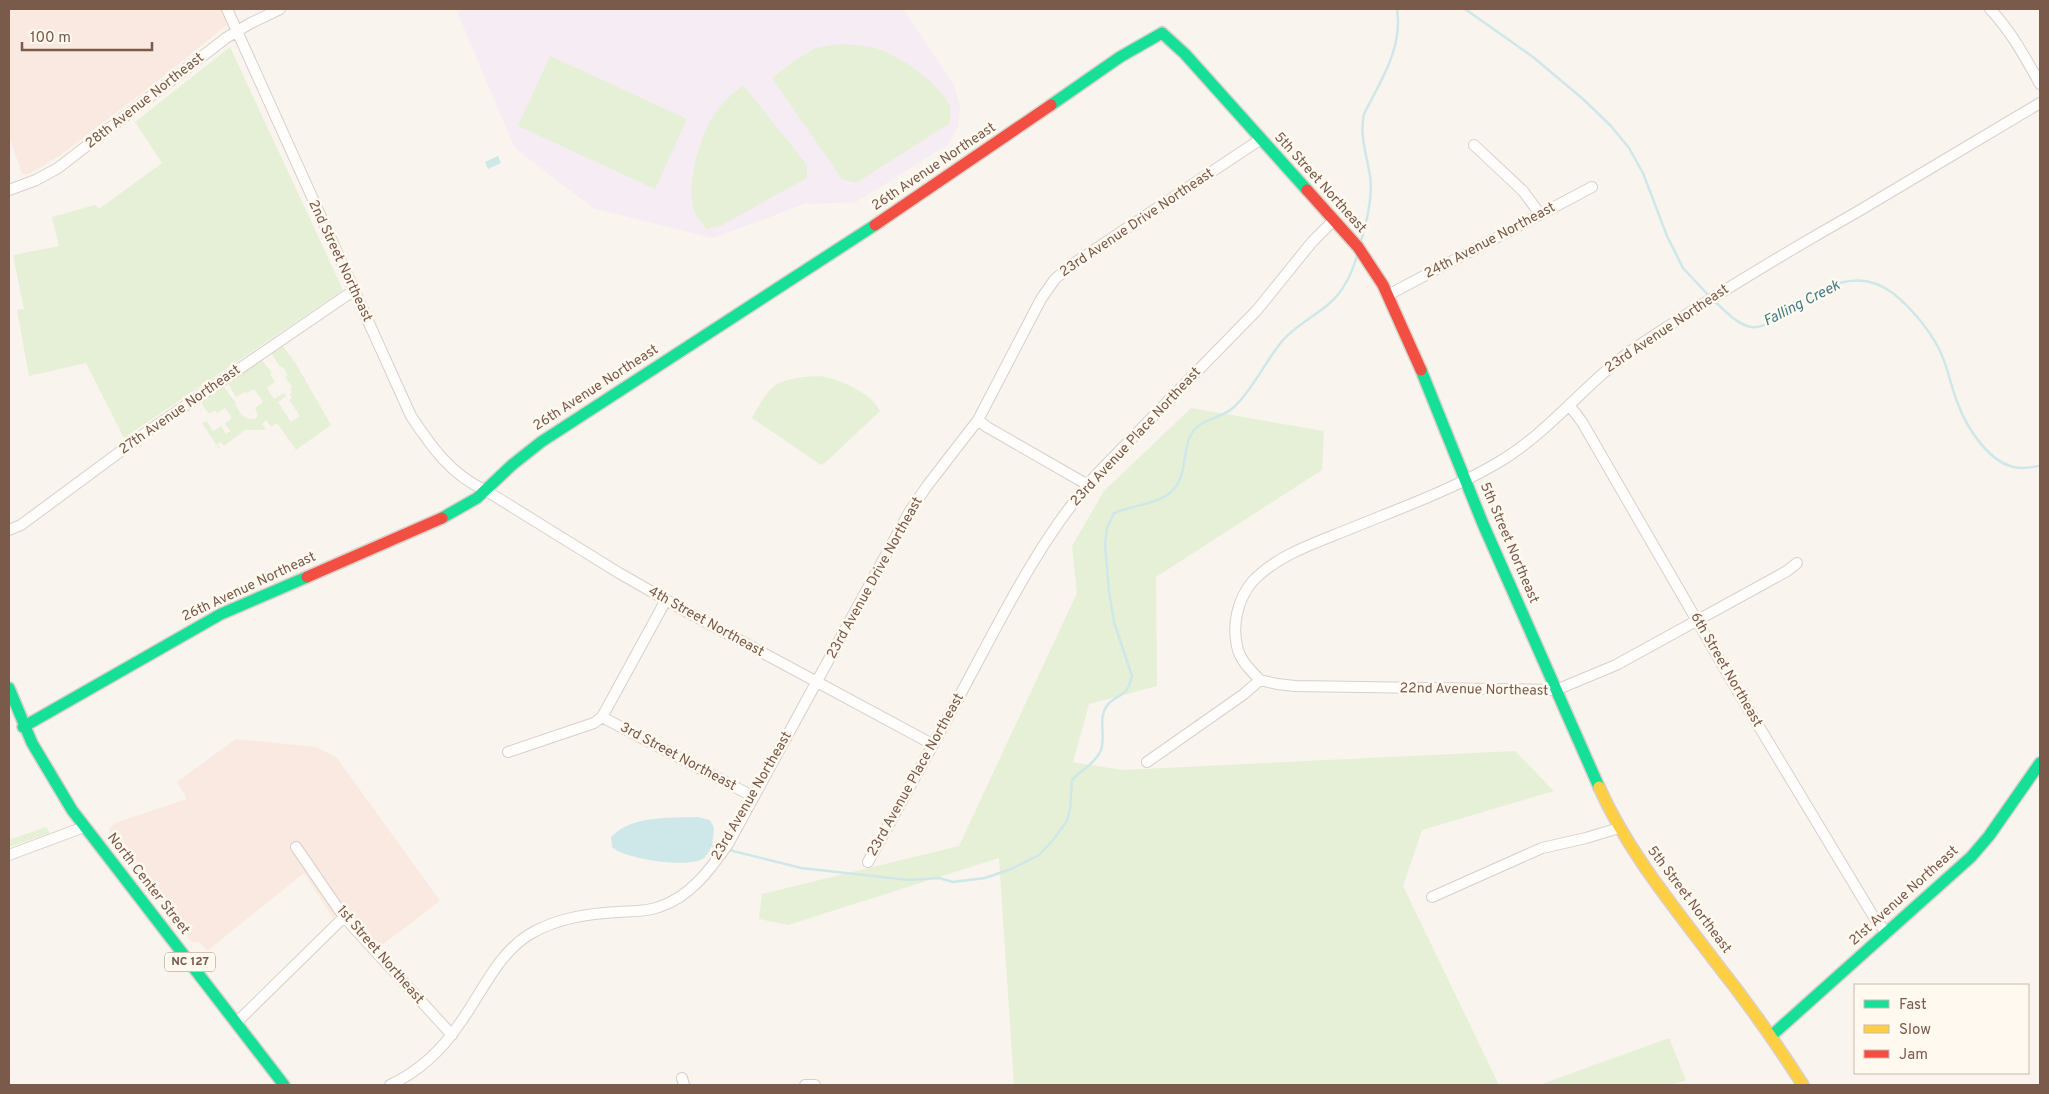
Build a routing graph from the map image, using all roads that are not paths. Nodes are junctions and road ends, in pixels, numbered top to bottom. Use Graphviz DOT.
graph roads {
  1 [pos="227,9"];
  2 [pos="280,9"];
  3 [pos="1990,9"];
  4 [pos="237,31"];
  5 [pos="1162,32"];
  6 [pos="2040,84"];
  7 [pos="2040,103"];
  8 [pos="1261,139"];
  9 [pos="1474,145"];
  10 [pos="1592,187"];
  11 [pos="9,190"];
  12 [pos="1540,214"];
  13 [pos="1334,220"];
  14 [pos="354,291"];
  15 [pos="1388,295"];
  16 [pos="1569,406"];
  17 [pos="978,420"];
  18 [pos="1465,478"];
  19 [pos="1088,485"];
  20 [pos="485,490"];
  21 [pos="9,530"];
  22 [pos="1797,563"];
  23 [pos="666,600"];
  24 [pos="1697,620"];
  25 [pos="1260,680"];
  26 [pos="817,682"];
  27 [pos="9,688"];
  28 [pos="1556,690"];
  29 [pos="602,717"];
  30 [pos="23,727"];
  31 [pos="932,744"];
  32 [pos="508,752"];
  33 [pos="1146,762"];
  34 [pos="2040,763"];
  35 [pos="754,797"];
  36 [pos="84,827"];
  37 [pos="1620,828"];
  38 [pos="296,847"];
  39 [pos="9,855"];
  40 [pos="868,862"];
  41 [pos="1432,897"];
  42 [pos="344,917"];
  43 [pos="1887,933"];
  44 [pos="237,1022"];
  45 [pos="452,1035"];
  46 [pos="1771,1036"];
  47 [pos="284,1085"];
  48 [pos="390,1085"];
  49 [pos="805,1085"];
  50 [pos="815,1085"];
  51 [pos="1803,1085"];
  1 -- 4 [label="street, 2nd Street Northeast"];
  2 -- 4 [label="street, 28th Avenue Northeast"];
  3 -- 6 [label="street"];
  4 -- 11 [label="street, 28th Avenue Northeast"];
  4 -- 14 [label="street, 2nd Street Northeast"];
  5 -- 8 [label="street, 5th Street Northeast"];
  5 -- 20 [label="street, 26th Avenue Northeast"];
  7 -- 16 [label="street, 23rd Avenue Northeast"];
  8 -- 13 [label="street, 5th Street Northeast"];
  8 -- 17 [label="street, 23rd Avenue Drive Northeast"];
  9 -- 12 [label="street"];
  10 -- 12 [label="street, 24th Avenue Northeast"];
  12 -- 15 [label="street, 24th Avenue Northeast"];
  13 -- 15 [label="street, 5th Street Northeast"];
  13 -- 19 [label="street, 23rd Avenue Place Northeast"];
  14 -- 20 [label="street, 2nd Street Northeast"];
  14 -- 21 [label="street, 27th Avenue Northeast"];
  15 -- 18 [label="street, 5th Street Northeast"];
  16 -- 18 [label="street, 23rd Avenue Northeast"];
  16 -- 24 [label="street, 6th Street Northeast"];
  17 -- 19 [label="street"];
  17 -- 26 [label="street, 23rd Avenue Drive Northeast"];
  18 -- 25 [label="street, 23rd Avenue Northeast"];
  18 -- 28 [label="street, 5th Street Northeast"];
  19 -- 31 [label="street, 23rd Avenue Place Northeast"];
  20 -- 23 [label="street, 4th Street Northeast"];
  20 -- 30 [label="street, 26th Avenue Northeast"];
  22 -- 24 [label="street, 22nd Avenue Northeast"];
  23 -- 26 [label="street, 4th Street Northeast"];
  23 -- 29 [label="street"];
  24 -- 28 [label="street, 22nd Avenue Northeast"];
  24 -- 43 [label="street, 6th Street Northeast"];
  25 -- 28 [label="street, 22nd Avenue Northeast"];
  25 -- 33 [label="street"];
  26 -- 31 [label="street, 4th Street Northeast"];
  26 -- 35 [label="street, 23rd Avenue Northeast"];
  27 -- 30 [label="street, North Center Street / NC 127"];
  28 -- 37 [label="street, 5th Street Northeast"];
  29 -- 32 [label="street"];
  29 -- 35 [label="street, 3rd Street Northeast"];
  30 -- 36 [label="street, North Center Street / NC 127"];
  31 -- 40 [label="street, 23rd Avenue Place Northeast"];
  34 -- 43 [label="street, 21st Avenue Northeast"];
  35 -- 45 [label="street, 23rd Avenue Northeast"];
  36 -- 39 [label="street"];
  36 -- 44 [label="street, North Center Street / NC 127"];
  37 -- 41 [label="street"];
  37 -- 46 [label="street, 5th Street Northeast"];
  38 -- 42 [label="street, 1st Street Northeast"];
  42 -- 44 [label="street"];
  42 -- 45 [label="street, 1st Street Northeast"];
  43 -- 46 [label="street, 21st Avenue Northeast"];
  44 -- 47 [label="street, North Center Street / NC 127"];
  45 -- 48 [label="street, 23rd Avenue Northeast"];
  46 -- 51 [label="street, 5th Street Northeast"];
  49 -- 50 [label="street"];
}
